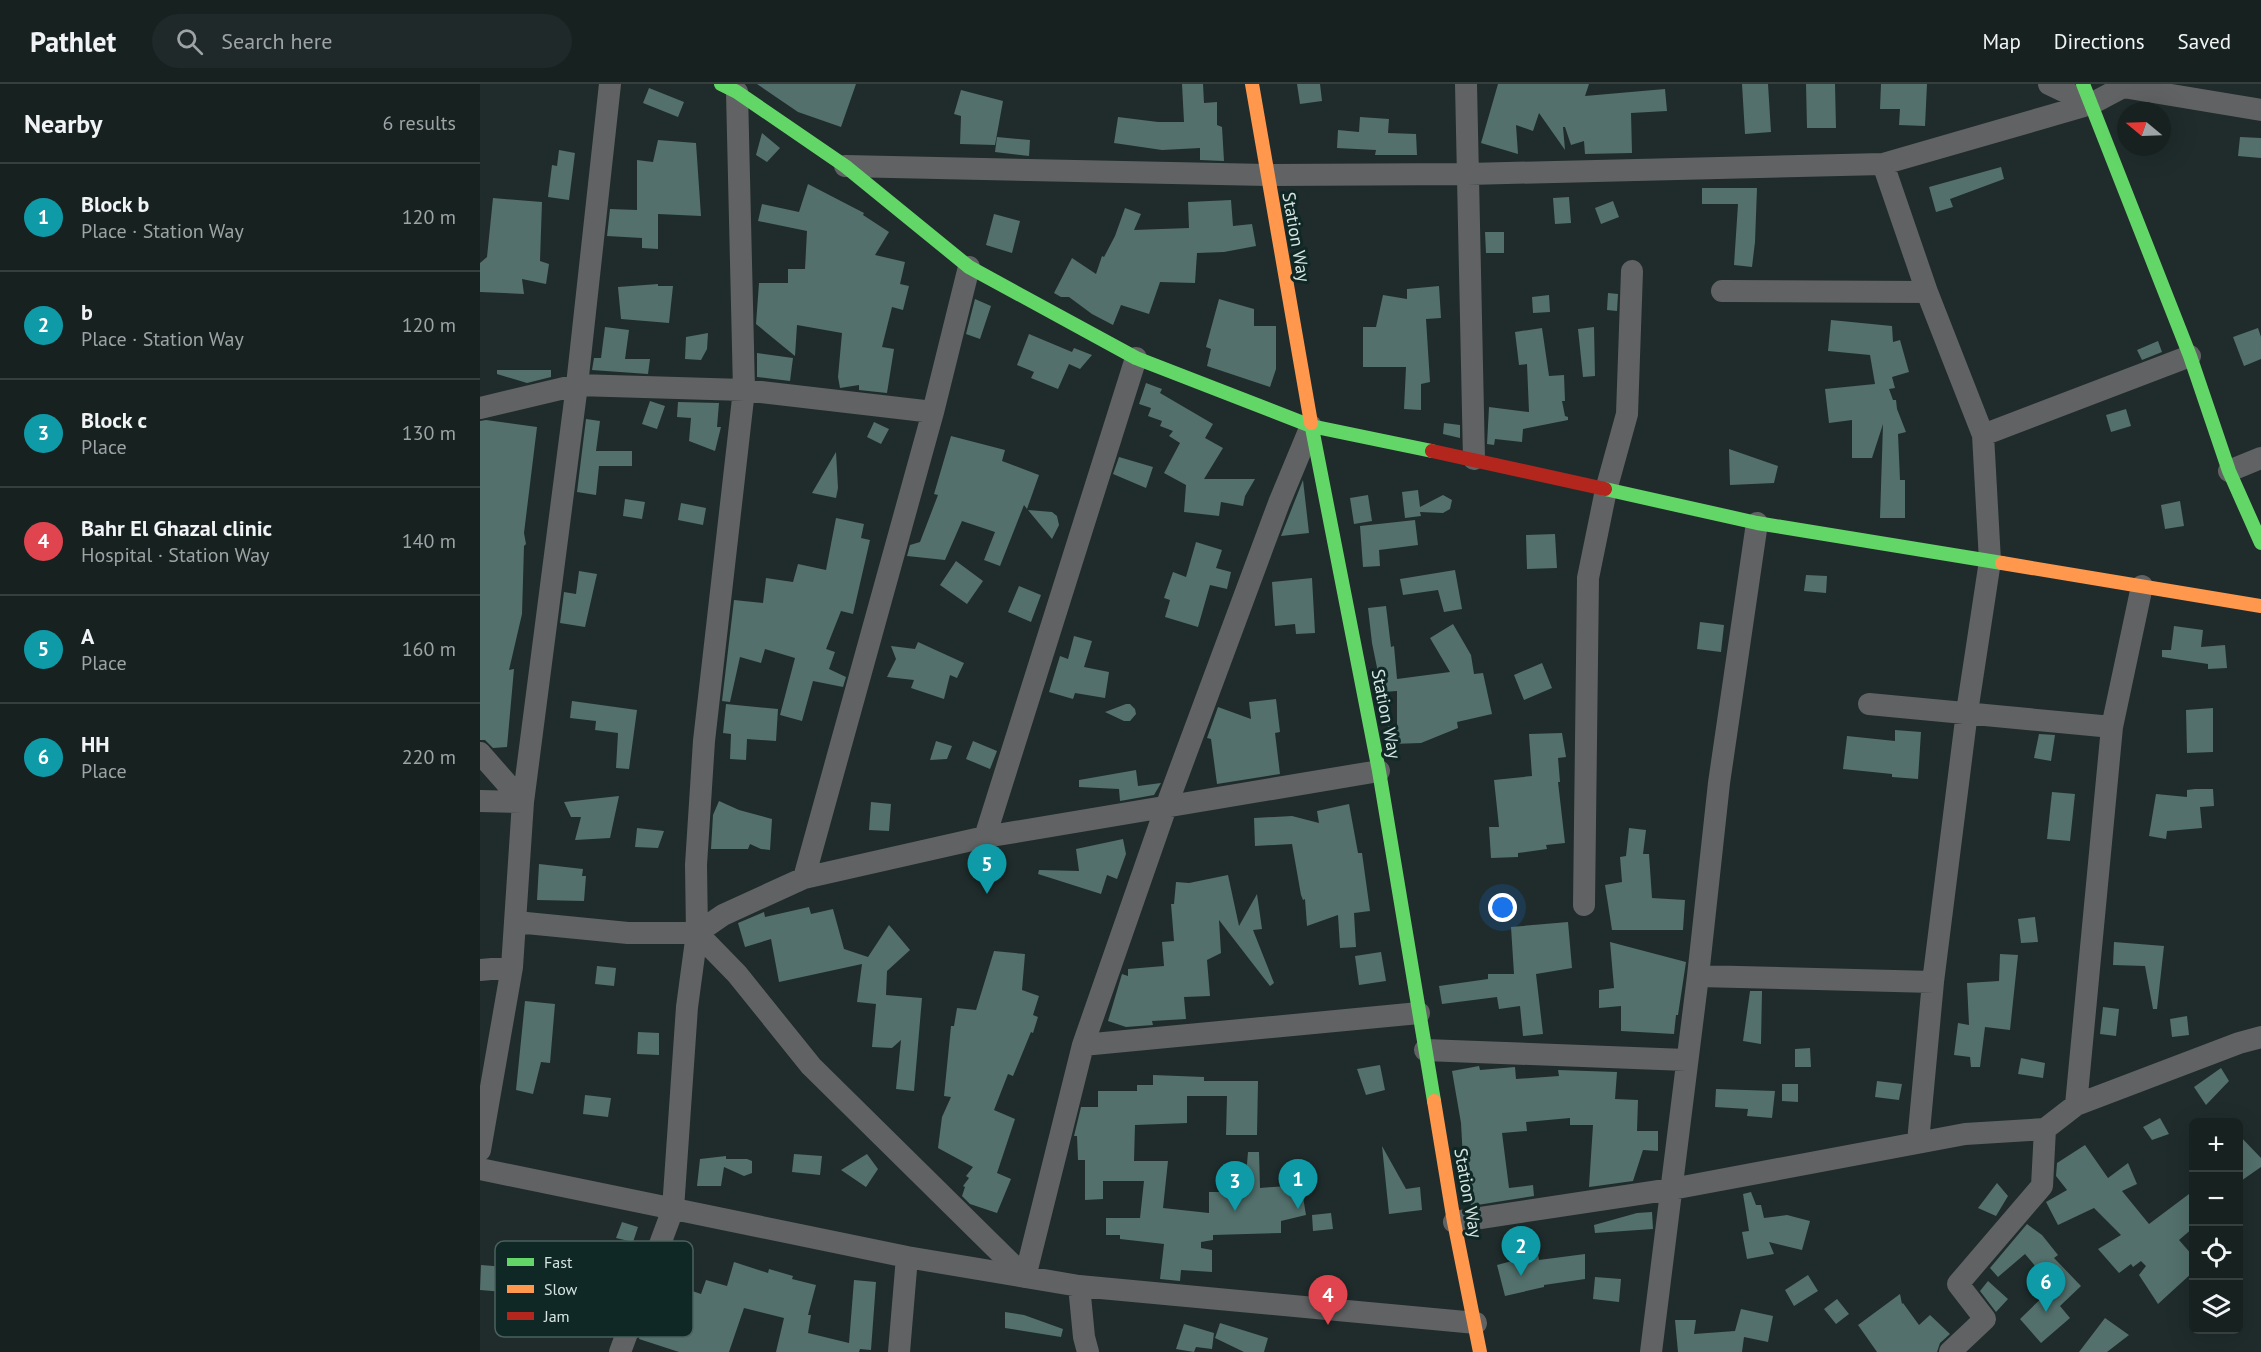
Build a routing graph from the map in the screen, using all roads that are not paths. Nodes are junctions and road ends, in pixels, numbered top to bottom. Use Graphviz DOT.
graph roads {
  1 [pos="610,84"];
  2 [pos="1252,84"];
  3 [pos="1466,84"];
  4 [pos="2049,84"];
  5 [pos="729,88"];
  6 [pos="2212,93"];
  7 [pos="2087,94"];
  8 [pos="2261,110"];
  9 [pos="1883,164"];
  10 [pos="845,166"];
  11 [pos="1468,174"];
  12 [pos="1267,175"];
  13 [pos="969,267"];
  14 [pos="1632,272"];
  15 [pos="1722,291"];
  16 [pos="1927,292"];
  17 [pos="2190,356"];
  18 [pos="1136,358"];
  19 [pos="577,385"];
  20 [pos="744,390"];
  21 [pos="480,408"];
  22 [pos="933,412"];
  23 [pos="1311,426"];
  24 [pos="1983,435"];
  25 [pos="2261,458"];
  26 [pos="1474,459"];
  27 [pos="2229,471"];
  28 [pos="1606,490"];
  29 [pos="1757,523"];
  30 [pos="2261,543"];
  31 [pos="1990,561"];
  32 [pos="2142,586"];
  33 [pos="2261,606"];
  34 [pos="1869,704"];
  35 [pos="1967,712"];
  36 [pos="2112,727"];
  37 [pos="480,753"];
  38 [pos="1379,771"];
  39 [pos="480,801"];
  40 [pos="523,802"];
  41 [pos="1166,807"];
  42 [pos="985,837"];
  43 [pos="804,878"];
  44 [pos="1584,905"];
  45 [pos="516,922"];
  46 [pos="697,933"];
  47 [pos="512,967"];
  48 [pos="480,970"];
  49 [pos="1698,976"];
  50 [pos="1933,982"];
  51 [pos="1419,1013"];
  52 [pos="2261,1037"];
  53 [pos="1083,1045"];
  54 [pos="1425,1050"];
  55 [pos="1686,1060"];
  56 [pos="2076,1105"];
  57 [pos="2046,1130"];
  58 [pos="1918,1142"];
  59 [pos="480,1150"];
  60 [pos="480,1169"];
  61 [pos="1672,1189"];
  62 [pos="673,1209"];
  63 [pos="1454,1222"];
  64 [pos="661,1241"];
  65 [pos="907,1257"];
  66 [pos="1025,1277"];
  67 [pos="1079,1286"];
  68 [pos="1476,1323"];
  69 [pos="626,1337"];
  70 [pos="1086,1344"];
  71 [pos="620,1352"];
  72 [pos="899,1352"];
  73 [pos="1101,1352"];
  74 [pos="1480,1352"];
  75 [pos="1651,1352"];
  76 [pos="1950,1352"];
  1 -- 19 [label="street"];
  2 -- 12 [label="street, Station Way"];
  3 -- 11 [label="street"];
  4 -- 7 [label="street"];
  5 -- 10 [label="street"];
  5 -- 20 [label="street"];
  6 -- 7 [label="street"];
  6 -- 8 [label="street"];
  7 -- 9 [label="street"];
  7 -- 17 [label="street"];
  9 -- 11 [label="street"];
  9 -- 16 [label="street"];
  10 -- 12 [label="street"];
  10 -- 13 [label="street"];
  11 -- 12 [label="street"];
  11 -- 26 [label="street"];
  12 -- 23 [label="street, Station Way"];
  13 -- 18 [label="street"];
  13 -- 22 [label="street"];
  14 -- 28 [label="street"];
  15 -- 16 [label="street"];
  16 -- 24 [label="street"];
  17 -- 24 [label="street"];
  17 -- 27 [label="street"];
  18 -- 23 [label="street"];
  18 -- 42 [label="street"];
  19 -- 20 [label="street"];
  19 -- 21 [label="street"];
  19 -- 40 [label="street"];
  20 -- 22 [label="street"];
  20 -- 46 [label="street"];
  22 -- 43 [label="street"];
  23 -- 26 [label="street"];
  23 -- 38 [label="street, Station Way"];
  23 -- 41 [label="street"];
  24 -- 31 [label="street"];
  25 -- 27 [label="street"];
  26 -- 28 [label="street"];
  27 -- 30 [label="street"];
  28 -- 29 [label="street"];
  28 -- 44 [label="street"];
  29 -- 31 [label="street"];
  29 -- 49 [label="street"];
  31 -- 32 [label="street"];
  31 -- 35 [label="street"];
  32 -- 33 [label="street"];
  32 -- 36 [label="street"];
  34 -- 35 [label="street"];
  35 -- 36 [label="street"];
  35 -- 50 [label="street"];
  36 -- 56 [label="street"];
  37 -- 40 [label="street"];
  38 -- 41 [label="street"];
  38 -- 51 [label="street, Station Way"];
  39 -- 40 [label="street"];
  40 -- 45 [label="street"];
  41 -- 42 [label="street"];
  41 -- 53 [label="street"];
  42 -- 43 [label="street"];
  43 -- 46 [label="street"];
  45 -- 46 [label="street"];
  45 -- 47 [label="street"];
  46 -- 62 [label="street"];
  46 -- 66 [label="street"];
  47 -- 48 [label="street"];
  47 -- 59 [label="street"];
  49 -- 50 [label="street"];
  49 -- 55 [label="street"];
  50 -- 58 [label="street"];
  51 -- 53 [label="street"];
  51 -- 54 [label="street, Station Way"];
  52 -- 56 [label="street"];
  53 -- 66 [label="street"];
  54 -- 55 [label="street"];
  54 -- 63 [label="street, Station Way"];
  55 -- 61 [label="street"];
  56 -- 57 [label="street"];
  57 -- 58 [label="street"];
  57 -- 76 [label="street"];
  58 -- 61 [label="street"];
  60 -- 62 [label="street"];
  61 -- 63 [label="street"];
  61 -- 75 [label="street"];
  62 -- 64 [label="street"];
  62 -- 65 [label="street"];
  63 -- 68 [label="street, Station Way"];
  65 -- 66 [label="street"];
  65 -- 72 [label="street"];
  66 -- 67 [label="street"];
  67 -- 68 [label="street"];
  67 -- 70 [label="street"];
  68 -- 74 [label="street, Station Way"];
  69 -- 71 [label="street"];
  70 -- 73 [label="street"];
}
